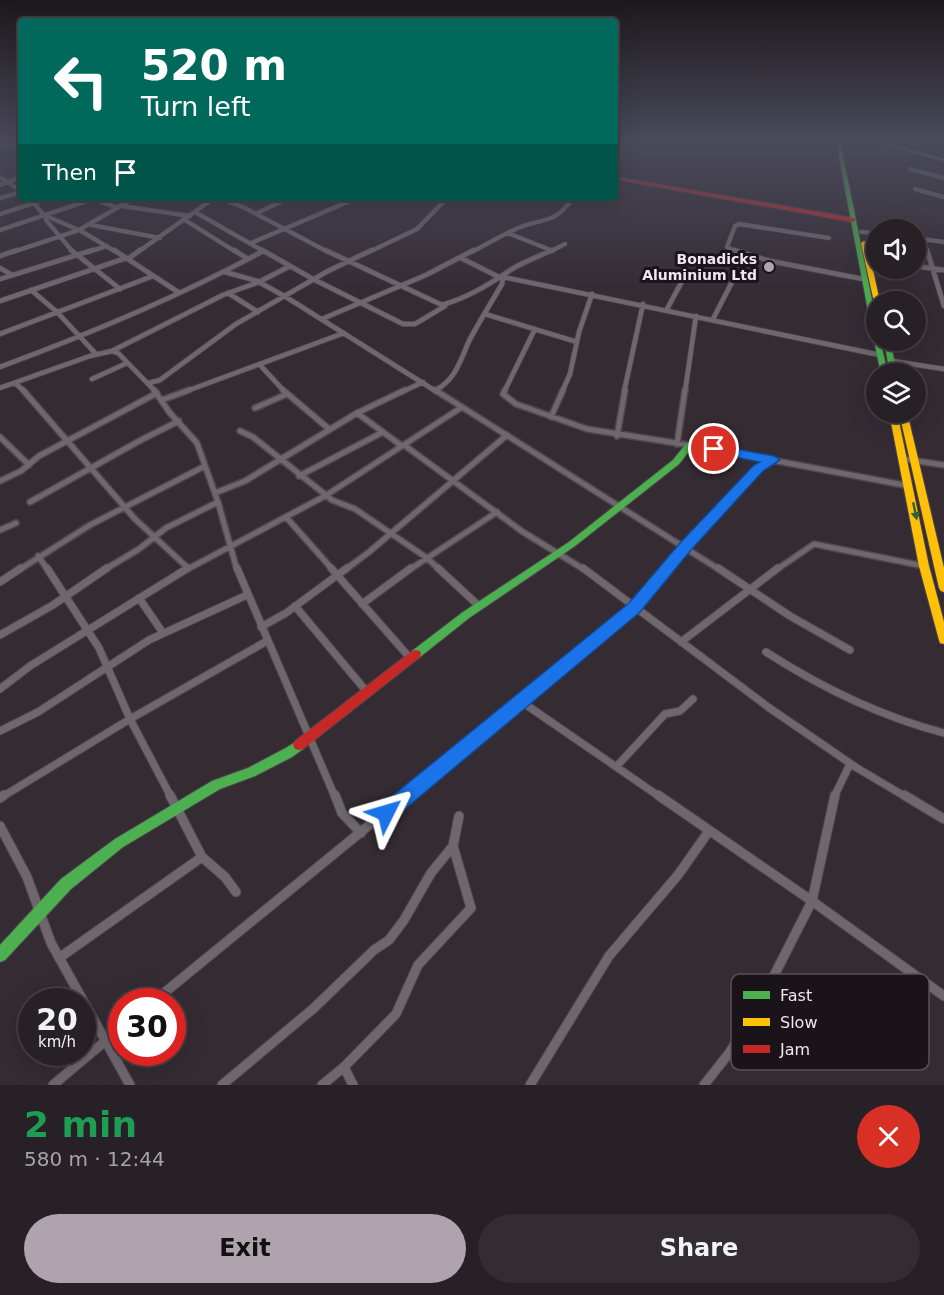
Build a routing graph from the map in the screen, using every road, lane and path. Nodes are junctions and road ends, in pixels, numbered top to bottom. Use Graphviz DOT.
graph roads {
  1 [pos="18,192"];
  2 [pos="692,192"];
  3 [pos="848,192"];
  4 [pos="852,192"];
  5 [pos="925,192"];
  6 [pos="944,197"];
  7 [pos="0,198"];
  8 [pos="32,201"];
  9 [pos="42,201"];
  10 [pos="86,201"];
  11 [pos="99,201"];
  12 [pos="129,201"];
  13 [pos="210,201"];
  14 [pos="227,201"];
  15 [pos="283,201"];
  16 [pos="350,201"];
  17 [pos="444,201"];
  18 [pos="571,201"];
  19 [pos="34,204"];
  20 [pos="120,207"];
  21 [pos="195,212"];
  22 [pos="257,213"];
  23 [pos="0,214"];
  24 [pos="45,215"];
  25 [pos="190,216"];
  26 [pos="184,220"];
  27 [pos="853,220"];
  28 [pos="90,225"];
  29 [pos="285,229"];
  30 [pos="0,230"];
  31 [pos="79,230"];
  32 [pos="861,232"];
  33 [pos="866,232"];
  34 [pos="508,233"];
  35 [pos="59,237"];
  36 [pos="160,238"];
  37 [pos="829,238"];
  38 [pos="926,239"];
  39 [pos="944,242"];
  40 [pos="251,243"];
  41 [pos="565,244"];
  42 [pos="866,245"];
  43 [pos="107,246"];
  44 [pos="926,248"];
  45 [pos="263,250"];
  46 [pos="553,251"];
  47 [pos="75,255"];
  48 [pos="0,256"];
  49 [pos="461,258"];
  50 [pos="127,259"];
  51 [pos="248,259"];
  52 [pos="347,262"];
  53 [pos="290,266"];
  54 [pos="926,267"];
  55 [pos="0,268"];
  56 [pos="933,268"];
  57 [pos="94,270"];
  58 [pos="944,270"];
  59 [pos="225,272"];
  60 [pos="686,274"];
  61 [pos="12,275"];
  62 [pos="153,276"];
  63 [pos="502,277"];
  64 [pos="0,279"];
  65 [pos="313,279"];
  66 [pos="863,279"];
  67 [pos="732,280"];
  68 [pos="258,282"];
  69 [pos="398,287"];
  70 [pos="120,289"];
  71 [pos="32,290"];
  72 [pos="178,291"];
  73 [pos="228,293"];
  74 [pos="866,293"];
  75 [pos="592,294"];
  76 [pos="286,297"];
  77 [pos="0,301"];
  78 [pos="362,304"];
  79 [pos="448,304"];
  80 [pos="643,304"];
  81 [pos="944,306"];
  82 [pos="667,309"];
  83 [pos="57,312"];
  84 [pos="258,312"];
  85 [pos="485,314"];
  86 [pos="696,316"];
  87 [pos="322,320"];
  88 [pos="713,320"];
  89 [pos="535,329"];
  90 [pos="344,333"];
  91 [pos="0,334"];
  92 [pos="79,336"];
  93 [pos="577,342"];
  94 [pos="112,351"];
  95 [pos="879,351"];
  96 [pos="890,351"];
  97 [pos="96,354"];
  98 [pos="880,355"];
  99 [pos="892,361"];
  100 [pos="127,363"];
  101 [pos="882,363"];
  102 [pos="260,365"];
  103 [pos="0,368"];
  104 [pos="944,369"];
  105 [pos="92,379"];
  106 [pos="423,382"];
  107 [pos="15,383"];
  108 [pos="149,383"];
  109 [pos="0,388"];
  110 [pos="436,390"];
  111 [pos="157,393"];
  112 [pos="287,394"];
  113 [pos="162,400"];
  114 [pos="462,407"];
  115 [pos="255,408"];
  116 [pos="357,412"];
  117 [pos="551,417"];
  118 [pos="179,421"];
  119 [pos="897,423"];
  120 [pos="904,423"];
  121 [pos="329,429"];
  122 [pos="240,431"];
  123 [pos="382,432"];
  124 [pos="507,435"];
  125 [pos="617,436"];
  126 [pos="0,437"];
  127 [pos="67,441"];
  128 [pos="677,444"];
  129 [pos="403,445"];
  130 [pos="689,446"];
  131 [pos="281,459"];
  132 [pos="908,459"];
  133 [pos="774,460"];
  134 [pos="28,465"];
  135 [pos="944,465"];
  136 [pos="205,466"];
  137 [pos="90,469"];
  138 [pos="299,476"];
  139 [pos="454,481"];
  140 [pos="0,482"];
  141 [pos="909,486"];
  142 [pos="214,493"];
  143 [pos="326,496"];
  144 [pos="30,502"];
  145 [pos="218,502"];
  146 [pos="125,505"];
  147 [pos="618,505"];
  148 [pos="497,512"];
  149 [pos="286,517"];
  150 [pos="16,523"];
  151 [pos="0,530"];
  152 [pos="391,533"];
  153 [pos="154,539"];
  154 [pos="230,547"];
  155 [pos="685,547"];
  156 [pos="557,554"];
  157 [pos="38,556"];
  158 [pos="427,558"];
  159 [pos="924,566"];
  160 [pos="189,568"];
  161 [pos="337,575"];
  162 [pos="0,582"];
  163 [pos="943,582"];
  164 [pos="752,591"];
  165 [pos="247,595"];
  166 [pos="67,596"];
  167 [pos="139,598"];
  168 [pos="362,604"];
  169 [pos="295,606"];
  170 [pos="479,606"];
  171 [pos="635,608"];
  172 [pos="261,627"];
  173 [pos="89,630"];
  174 [pos="163,633"];
  175 [pos="0,635"];
  176 [pos="944,639"];
  177 [pos="267,641"];
  178 [pos="681,642"];
  179 [pos="850,650"];
  180 [pos="766,652"];
  181 [pos="410,658"];
  182 [pos="108,669"];
  183 [pos="0,689"];
  184 [pos="368,692"];
  185 [pos="693,699"];
  186 [pos="522,702"];
  187 [pos="130,719"];
  188 [pos="0,731"];
  189 [pos="944,733"];
  190 [pos="310,736"];
  191 [pos="850,764"];
  192 [pos="616,767"];
  193 [pos="0,798"];
  194 [pos="177,808"];
  195 [pos="459,816"];
  196 [pos="944,819"];
  197 [pos="0,826"];
  198 [pos="708,831"];
  199 [pos="361,833"];
  200 [pos="453,846"];
  201 [pos="202,857"];
  202 [pos="236,892"];
  203 [pos="812,901"];
  204 [pos="40,912"];
  205 [pos="0,955"];
  206 [pos="59,958"];
  207 [pos="775,974"];
  208 [pos="913,974"];
  209 [pos="929,985"];
  210 [pos="170,988"];
  211 [pos="944,996"];
  212 [pos="106,1040"];
  213 [pos="731,1050"];
  214 [pos="344,1067"];
  215 [pos="53,1085"];
  216 [pos="130,1085"];
  217 [pos="222,1085"];
  218 [pos="322,1085"];
  219 [pos="353,1085"];
  220 [pos="530,1085"];
  221 [pos="704,1085"];
  1 -- 7 [label="street"];
  2 -- 27 [label="main road"];
  3 -- 27 [label="main road"];
  4 -- 32 [label="main road"];
  5 -- 6 [label="street"];
  8 -- 19 [label="street"];
  9 -- 19 [label="street"];
  10 -- 24 [label="street"];
  11 -- 20 [label="street"];
  12 -- 20 [label="street"];
  13 -- 21 [label="street"];
  14 -- 22 [label="street"];
  15 -- 22 [label="street"];
  16 -- 29 [label="street"];
  17 -- 52 [label="street"];
  18 -- 34 [label="street"];
  19 -- 23 [label="street"];
  19 -- 24 [label="street"];
  20 -- 25 [label="street"];
  20 -- 28 [label="street"];
  21 -- 25 [label="street"];
  21 -- 40 [label="street"];
  22 -- 29 [label="street"];
  24 -- 30 [label="street"];
  24 -- 31 [label="street"];
  24 -- 35 [label="street"];
  25 -- 26 [label="street"];
  26 -- 36 [label="street"];
  26 -- 51 [label="street"];
  27 -- 66 [label="main road"];
  28 -- 31 [label="street"];
  28 -- 36 [label="street"];
  29 -- 40 [label="street"];
  29 -- 52 [label="street"];
  31 -- 35 [label="street"];
  31 -- 43 [label="street"];
  32 -- 33 [label="street"];
  32 -- 42 [label="main road"];
  34 -- 46 [label="street"];
  34 -- 49 [label="street"];
  35 -- 47 [label="street"];
  35 -- 48 [label="street"];
  36 -- 50 [label="street"];
  37 -- 66 [label="street"];
  38 -- 39 [label="street"];
  40 -- 45 [label="street"];
  41 -- 46 [label="street"];
  43 -- 47 [label="street"];
  43 -- 50 [label="street"];
  44 -- 56 [label="street"];
  45 -- 51 [label="street"];
  45 -- 53 [label="street"];
  46 -- 63 [label="street"];
  47 -- 57 [label="street"];
  47 -- 61 [label="street"];
  49 -- 63 [label="street"];
  49 -- 69 [label="street"];
  50 -- 57 [label="street"];
  50 -- 62 [label="street"];
  51 -- 59 [label="street"];
  52 -- 65 [label="street"];
  52 -- 69 [label="street"];
  53 -- 65 [label="street"];
  53 -- 68 [label="street"];
  54 -- 56 [label="street"];
  55 -- 61 [label="street"];
  56 -- 58 [label="street"];
  56 -- 81 [label="street"];
  57 -- 70 [label="street"];
  57 -- 71 [label="street"];
  59 -- 68 [label="street"];
  59 -- 72 [label="street"];
  60 -- 82 [label="street"];
  61 -- 64 [label="street"];
  62 -- 70 [label="street"];
  62 -- 72 [label="street"];
  63 -- 75 [label="street"];
  63 -- 79 [label="street"];
  63 -- 85 [label="street"];
  65 -- 76 [label="street"];
  65 -- 78 [label="street"];
  66 -- 74 [label="main road"];
  67 -- 88 [label="street"];
  68 -- 73 [label="street"];
  68 -- 76 [label="street"];
  69 -- 78 [label="street"];
  69 -- 79 [label="street"];
  70 -- 83 [label="street"];
  71 -- 77 [label="street"];
  71 -- 83 [label="street"];
  72 -- 92 [label="street"];
  73 -- 84 [label="street"];
  73 -- 94 [label="street"];
  75 -- 80 [label="street"];
  75 -- 93 [label="street"];
  76 -- 84 [label="street"];
  76 -- 87 [label="street"];
  78 -- 79 [label="street"];
  78 -- 87 [label="street"];
  80 -- 82 [label="street"];
  80 -- 125 [label="street"];
  82 -- 86 [label="street"];
  83 -- 91 [label="street"];
  83 -- 92 [label="street"];
  84 -- 108 [label="street"];
  85 -- 89 [label="street"];
  85 -- 110 [label="street"];
  86 -- 88 [label="street"];
  86 -- 128 [label="street"];
  87 -- 90 [label="street"];
  88 -- 98 [label="street"];
  89 -- 93 [label="street"];
  89 -- 117 [label="street"];
  90 -- 102 [label="street"];
  90 -- 106 [label="street"];
  92 -- 97 [label="street"];
  92 -- 103 [label="street"];
  93 -- 117 [label="street"];
  94 -- 97 [label="street"];
  94 -- 100 [label="street"];
  95 -- 98 [label="main road"];
  96 -- 99 [label="main road"];
  97 -- 107 [label="street"];
  98 -- 101 [label="main road"];
  99 -- 104 [label="street"];
  100 -- 105 [label="street"];
  100 -- 108 [label="street"];
  102 -- 112 [label="street"];
  102 -- 113 [label="street"];
  106 -- 110 [label="street"];
  106 -- 116 [label="street"];
  107 -- 109 [label="street"];
  107 -- 127 [label="street"];
  108 -- 111 [label="street"];
  110 -- 114 [label="street"];
  111 -- 113 [label="street"];
  111 -- 127 [label="street"];
  112 -- 115 [label="street"];
  112 -- 121 [label="street"];
  113 -- 118 [label="street"];
  114 -- 124 [label="street"];
  114 -- 129 [label="street"];
  116 -- 121 [label="street"];
  116 -- 123 [label="street"];
  117 -- 125 [label="street"];
  118 -- 136 [label="street"];
  118 -- 137 [label="street"];
  119 -- 132 [label="main road"];
  120 -- 132 [label="main road"];
  121 -- 131 [label="street"];
  122 -- 131 [label="street"];
  123 -- 129 [label="street"];
  123 -- 138 [label="street"];
  124 -- 139 [label="street"];
  124 -- 147 [label="street"];
  125 -- 128 [label="street"];
  126 -- 134 [label="street"];
  127 -- 134 [label="street"];
  127 -- 137 [label="street"];
  128 -- 130 [label="street"];
  129 -- 139 [label="street"];
  129 -- 143 [label="street"];
  130 -- 133 [label="street"];
  130 -- 147 [label="main road"];
  131 -- 138 [label="street"];
  131 -- 142 [label="street"];
  132 -- 135 [label="street"];
  132 -- 141 [label="main road"];
  132 -- 163 [label="main road"];
  133 -- 141 [label="street"];
  133 -- 155 [label="street"];
  134 -- 140 [label="street"];
  136 -- 142 [label="street"];
  136 -- 146 [label="street"];
  137 -- 144 [label="street"];
  137 -- 146 [label="street"];
  138 -- 143 [label="street"];
  139 -- 148 [label="street"];
  139 -- 152 [label="street"];
  141 -- 159 [label="main road, one-way"];
  142 -- 145 [label="street"];
  143 -- 149 [label="street"];
  143 -- 152 [label="street"];
  145 -- 153 [label="street"];
  145 -- 154 [label="street"];
  146 -- 153 [label="street"];
  146 -- 157 [label="street"];
  147 -- 155 [label="street"];
  147 -- 156 [label="main road"];
  148 -- 156 [label="street"];
  148 -- 158 [label="street"];
  149 -- 154 [label="street"];
  149 -- 161 [label="street"];
  150 -- 151 [label="street"];
  152 -- 158 [label="street"];
  152 -- 161 [label="street"];
  153 -- 160 [label="street"];
  153 -- 166 [label="street"];
  154 -- 160 [label="street"];
  154 -- 165 [label="street"];
  155 -- 164 [label="street"];
  155 -- 171 [label="street"];
  156 -- 170 [label="main road"];
  156 -- 171 [label="street"];
  157 -- 162 [label="street"];
  157 -- 166 [label="street"];
  158 -- 168 [label="street"];
  158 -- 170 [label="street"];
  159 -- 164 [label="street"];
  159 -- 176 [label="main road"];
  160 -- 167 [label="street"];
  161 -- 168 [label="street"];
  161 -- 169 [label="street"];
  164 -- 178 [label="street"];
  164 -- 179 [label="street"];
  165 -- 172 [label="street"];
  165 -- 174 [label="street"];
  166 -- 173 [label="street"];
  166 -- 175 [label="street"];
  167 -- 173 [label="street"];
  167 -- 174 [label="street"];
  168 -- 181 [label="street"];
  169 -- 172 [label="street"];
  169 -- 184 [label="street"];
  170 -- 181 [label="main road"];
  171 -- 178 [label="street"];
  171 -- 186 [label="street"];
  172 -- 177 [label="street"];
  173 -- 182 [label="street"];
  173 -- 183 [label="street"];
  174 -- 182 [label="street"];
  177 -- 187 [label="street"];
  177 -- 190 [label="street"];
  178 -- 191 [label="street"];
  180 -- 189 [label="street"];
  181 -- 184 [label="main road"];
  182 -- 187 [label="street"];
  182 -- 188 [label="street"];
  184 -- 190 [label="main road"];
  185 -- 192 [label="street"];
  186 -- 192 [label="street"];
  186 -- 199 [label="street"];
  187 -- 193 [label="street"];
  187 -- 194 [label="street"];
  190 -- 194 [label="main road"];
  190 -- 199 [label="street"];
  191 -- 196 [label="street"];
  191 -- 203 [label="street"];
  192 -- 198 [label="street"];
  194 -- 201 [label="street"];
  194 -- 204 [label="main road"];
  195 -- 200 [label="street"];
  197 -- 204 [label="street"];
  198 -- 203 [label="street"];
  198 -- 220 [label="street"];
  199 -- 210 [label="street"];
  200 -- 214 [label="street"];
  200 -- 217 [label="street"];
  201 -- 202 [label="street"];
  201 -- 206 [label="street"];
  203 -- 207 [label="street"];
  203 -- 208 [label="street"];
  204 -- 205 [label="main road"];
  204 -- 206 [label="street"];
  206 -- 212 [label="street"];
  209 -- 211 [label="street"];
  212 -- 215 [label="street"];
  212 -- 216 [label="street"];
  213 -- 221 [label="street"];
  214 -- 218 [label="street"];
  214 -- 219 [label="street"];
}
